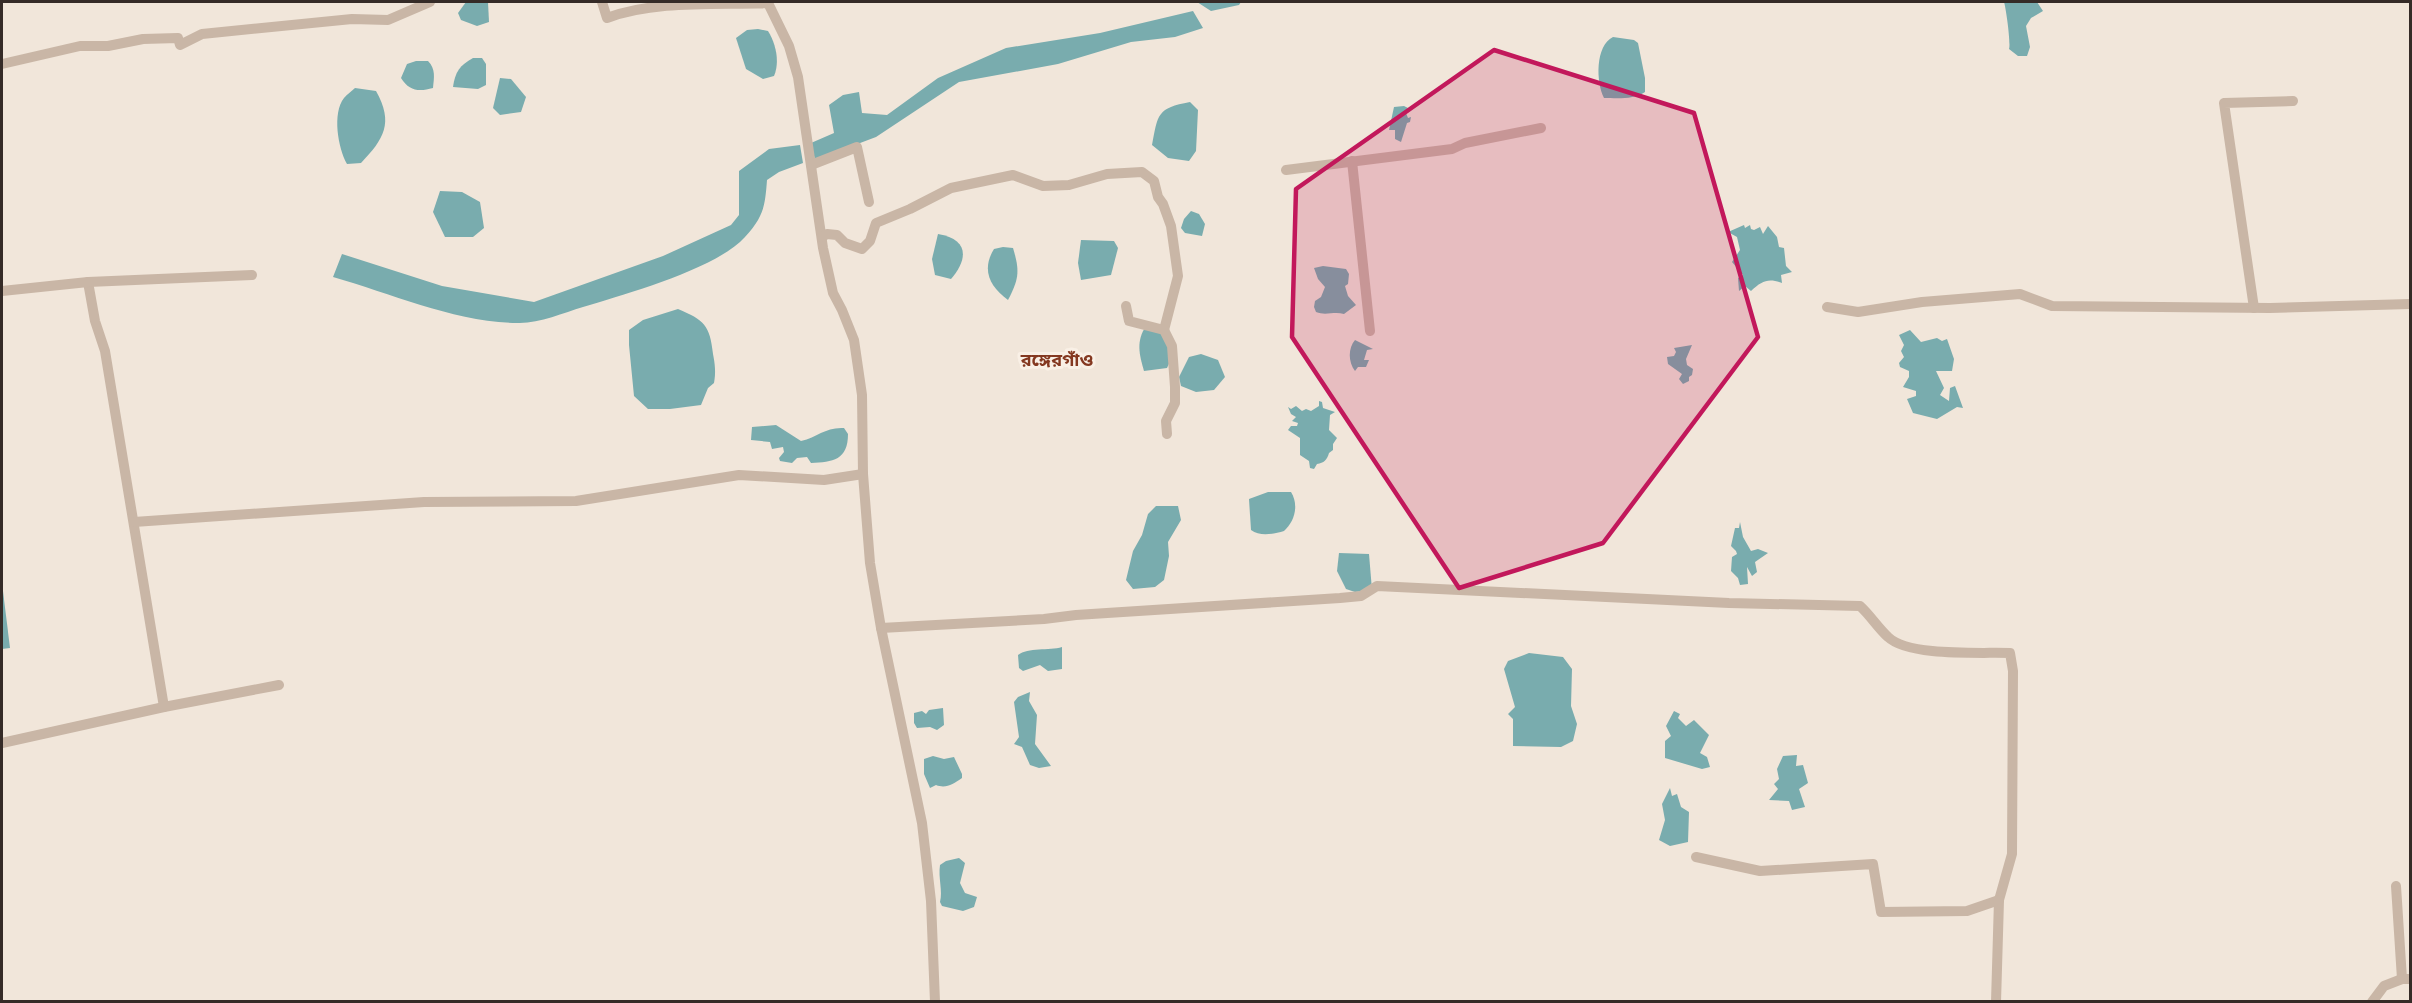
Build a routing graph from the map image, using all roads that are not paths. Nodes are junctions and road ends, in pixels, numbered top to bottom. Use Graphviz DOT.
graph roads {
  1 [pos="430,2"];
  2 [pos="602,2"];
  3 [pos="2,64"];
  4 [pos="2292,101"];
  5 [pos="1540,128"];
  6 [pos="1352,161"];
  7 [pos="811,165"];
  8 [pos="1286,170"];
  9 [pos="869,202"];
  10 [pos="822,237"];
  11 [pos="252,275"];
  12 [pos="88,282"];
  13 [pos="2,291"];
  14 [pos="2410,304"];
  15 [pos="1126,306"];
  16 [pos="1827,306"];
  17 [pos="2254,308"];
  18 [pos="1164,330"];
  19 [pos="1370,331"];
  20 [pos="1167,434"];
  21 [pos="863,474"];
  22 [pos="134,522"];
  23 [pos="881,628"];
  24 [pos="279,685"];
  25 [pos="164,707"];
  26 [pos="2,743"];
  27 [pos="1696,857"];
  28 [pos="2396,886"];
  29 [pos="1999,900"];
  30 [pos="2406,979"];
  31 [pos="934,1002"];
  32 [pos="1996,1002"];
  33 [pos="2372,1002"];
  1 -- 3 [label="street"];
  2 -- 7 [label="street"];
  4 -- 17 [label="street"];
  5 -- 6 [label="street"];
  6 -- 8 [label="street"];
  6 -- 19 [label="street"];
  7 -- 9 [label="street"];
  7 -- 10 [label="street"];
  10 -- 18 [label="street"];
  10 -- 21 [label="street"];
  11 -- 12 [label="street"];
  12 -- 13 [label="street"];
  12 -- 22 [label="street"];
  14 -- 17 [label="street"];
  15 -- 18 [label="street"];
  16 -- 17 [label="street"];
  18 -- 20 [label="street"];
  21 -- 22 [label="street"];
  21 -- 23 [label="street"];
  22 -- 25 [label="street"];
  23 -- 29 [label="street"];
  23 -- 31 [label="street"];
  24 -- 25 [label="street"];
  25 -- 26 [label="street"];
  27 -- 29 [label="street"];
  28 -- 30 [label="street"];
  29 -- 32 [label="street"];
  30 -- 33 [label="street"];
}
